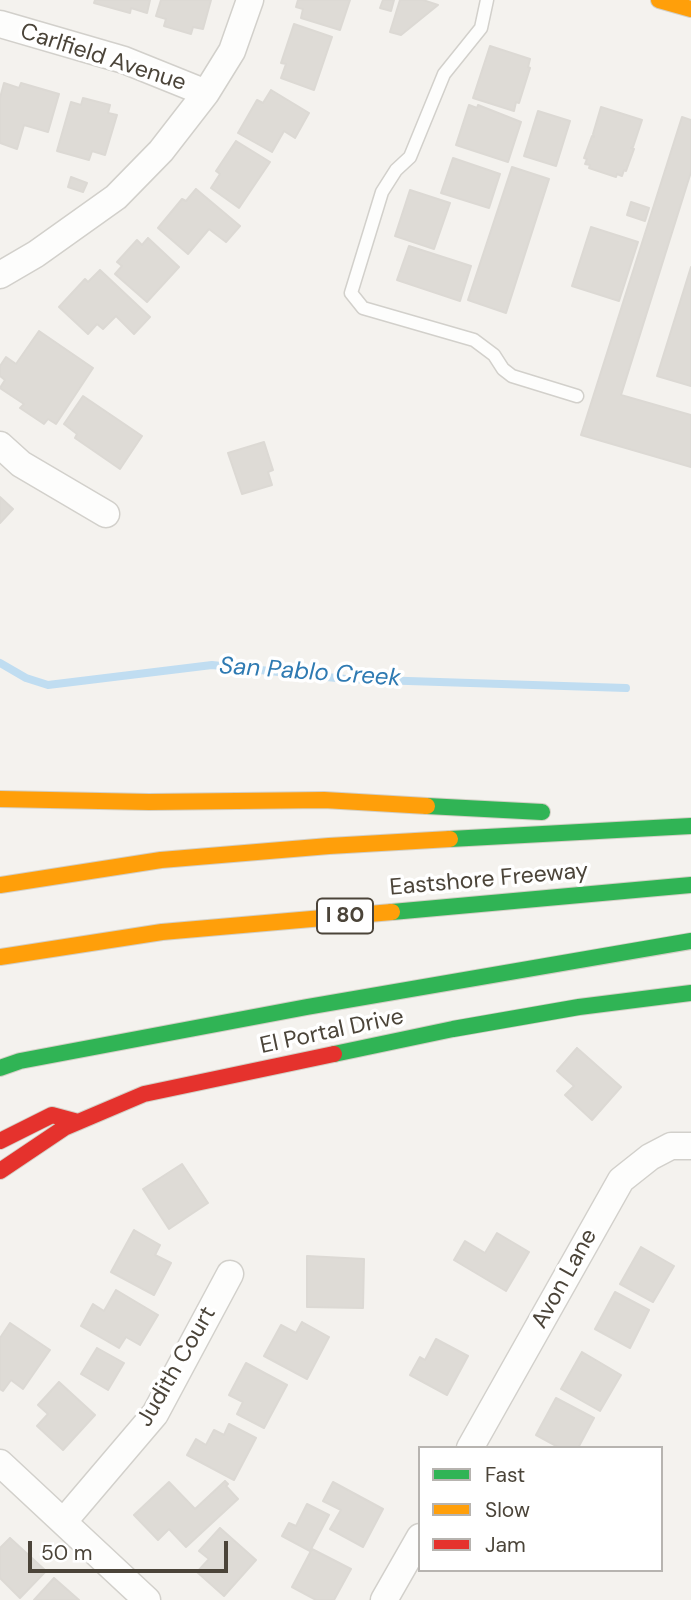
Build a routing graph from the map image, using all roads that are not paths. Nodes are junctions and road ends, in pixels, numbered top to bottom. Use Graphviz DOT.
graph roads {
  1 [pos="250,0"];
  2 [pos="487,0"];
  3 [pos="659,0"];
  4 [pos="691,9"];
  5 [pos="0,24"];
  6 [pos="206,93"];
  7 [pos="0,275"];
  8 [pos="577,396"];
  9 [pos="0,444"];
  10 [pos="106,514"];
  11 [pos="0,799"];
  12 [pos="555,813"];
  13 [pos="596,815"];
  14 [pos="691,823"];
  15 [pos="0,885"];
  16 [pos="691,885"];
  17 [pos="691,941"];
  18 [pos="0,957"];
  19 [pos="691,993"];
  20 [pos="0,1068"];
  21 [pos="78,1122"];
  22 [pos="0,1141"];
  23 [pos="691,1146"];
  24 [pos="0,1171"];
  25 [pos="230,1274"];
  26 [pos="471,1446"];
  27 [pos="0,1463"];
  28 [pos="64,1521"];
  29 [pos="418,1540"];
  30 [pos="147,1600"];
  31 [pos="384,1600"];
  1 -- 6 [label="street"];
  2 -- 8 [label="lane"];
  3 -- 4 [label="main road"];
  5 -- 6 [label="street, Carlfield Avenue"];
  6 -- 7 [label="street"];
  9 -- 10 [label="street"];
  11 -- 12 [label="main road"];
  13 -- 14 [label="main road"];
  14 -- 15 [label="main road, Eastshore Freeway"];
  16 -- 18 [label="main road, Eastshore Freeway / I 80"];
  17 -- 20 [label="main road"];
  19 -- 21 [label="main road, El Portal Drive"];
  21 -- 22 [label="main road"];
  21 -- 24 [label="main road, El Portal Drive"];
  23 -- 26 [label="street, Avon Lane"];
  25 -- 28 [label="street, Judith Court"];
  27 -- 28 [label="street"];
  28 -- 30 [label="street"];
  29 -- 31 [label="street"];
}
